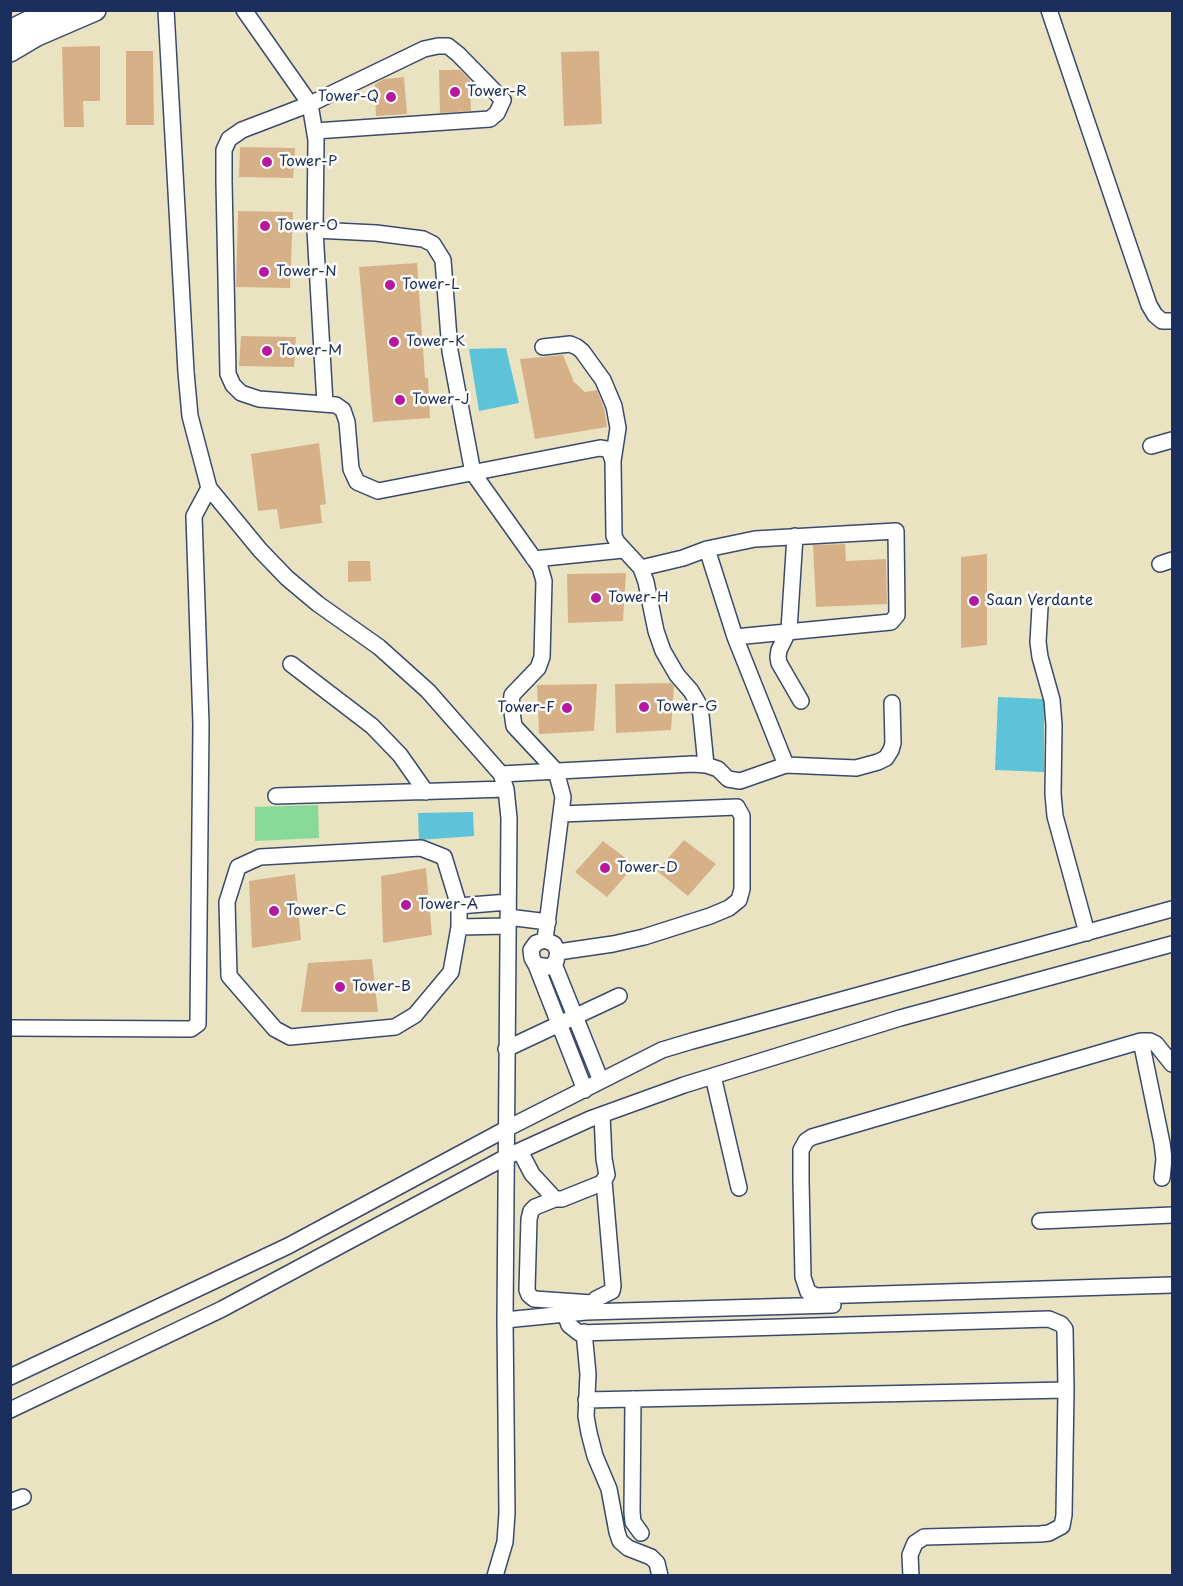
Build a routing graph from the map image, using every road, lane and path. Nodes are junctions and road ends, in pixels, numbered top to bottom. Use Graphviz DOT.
graph roads {
  1 [pos="53,10"];
  2 [pos="95,10"];
  3 [pos="166,10"];
  4 [pos="244,10"];
  5 [pos="1049,10"];
  6 [pos="10,31"];
  7 [pos="10,51"];
  8 [pos="310,104"];
  9 [pos="315,131"];
  10 [pos="315,230"];
  11 [pos="1173,321"];
  12 [pos="543,347"];
  13 [pos="326,404"];
  14 [pos="1173,440"];
  15 [pos="1151,446"];
  16 [pos="613,460"];
  17 [pos="473,473"];
  18 [pos="209,488"];
  19 [pos="795,536"];
  20 [pos="707,549"];
  21 [pos="623,550"];
  22 [pos="534,559"];
  23 [pos="641,568"];
  24 [pos="1040,607"];
  25 [pos="788,632"];
  26 [pos="735,637"];
  27 [pos="291,664"];
  28 [pos="801,701"];
  29 [pos="892,703"];
  30 [pos="706,765"];
  31 [pos="786,765"];
  32 [pos="556,771"];
  33 [pos="501,774"];
  34 [pos="728,779"];
  35 [pos="506,789"];
  36 [pos="426,792"];
  37 [pos="276,796"];
  38 [pos="737,807"];
  39 [pos="561,814"];
  40 [pos="459,906"];
  41 [pos="1173,909"];
  42 [pos="508,915"];
  43 [pos="548,922"];
  44 [pos="459,927"];
  45 [pos="1087,933"];
  46 [pos="545,940"];
  47 [pos="1173,944"];
  48 [pos="556,958"];
  49 [pos="536,966"];
  50 [pos="619,996"];
  51 [pos="575,1018"];
  52 [pos="560,1024"];
  53 [pos="10,1028"];
  54 [pos="1141,1041"];
  55 [pos="506,1048"];
  56 [pos="1173,1064"];
  57 [pos="713,1076"];
  58 [pos="601,1081"];
  59 [pos="585,1090"];
  60 [pos="602,1115"];
  61 [pos="506,1129"];
  62 [pos="513,1154"];
  63 [pos="1162,1178"];
  64 [pos="604,1181"];
  65 [pos="739,1188"];
  66 [pos="555,1199"];
  67 [pos="1173,1215"];
  68 [pos="1040,1221"];
  69 [pos="1173,1285"];
  70 [pos="842,1305"];
  71 [pos="593,1309"];
  72 [pos="566,1314"];
  73 [pos="505,1320"];
  74 [pos="584,1332"];
  75 [pos="10,1377"];
  76 [pos="1066,1390"];
  77 [pos="633,1399"];
  78 [pos="586,1400"];
  79 [pos="10,1410"];
  80 [pos="641,1533"];
  81 [pos="495,1575"];
  82 [pos="660,1575"];
  83 [pos="911,1575"];
  1 -- 6 [label="highway"];
  2 -- 7 [label="highway"];
  3 -- 18 [label="street"];
  4 -- 8 [label="street"];
  5 -- 11 [label="street"];
  8 -- 9 [label="street"];
  8 -- 9 [label="street"];
  8 -- 13 [label="street"];
  9 -- 10 [label="street"];
  10 -- 13 [label="street"];
  10 -- 17 [label="street"];
  12 -- 16 [label="street"];
  13 -- 17 [label="street"];
  14 -- 15 [label="street"];
  16 -- 17 [label="street"];
  16 -- 21 [label="street"];
  17 -- 22 [label="street"];
  18 -- 33 [label="street"];
  18 -- 53 [label="street"];
  19 -- 20 [label="street"];
  19 -- 25 [label="street"];
  19 -- 25 [label="street"];
  20 -- 23 [label="street"];
  20 -- 26 [label="street"];
  21 -- 22 [label="street"];
  21 -- 23 [label="street"];
  22 -- 32 [label="street"];
  23 -- 30 [label="street"];
  24 -- 45 [label="street"];
  25 -- 26 [label="street"];
  25 -- 28 [label="street"];
  26 -- 31 [label="street"];
  27 -- 36 [label="street"];
  29 -- 31 [label="street"];
  30 -- 32 [label="street"];
  30 -- 34 [label="street"];
  31 -- 34 [label="street"];
  32 -- 33 [label="street"];
  32 -- 39 [label="street"];
  33 -- 35 [label="street"];
  34 -- 38 [label="street"];
  35 -- 36 [label="street"];
  35 -- 42 [label="street"];
  36 -- 37 [label="street"];
  38 -- 39 [label="street"];
  38 -- 48 [label="street"];
  39 -- 43 [label="street"];
  40 -- 42 [label="street"];
  40 -- 44 [label="street"];
  40 -- 44 [label="street"];
  41 -- 45 [label="street"];
  42 -- 43 [label="street"];
  42 -- 44 [label="street"];
  42 -- 55 [label="street"];
  43 -- 46 [label="street"];
  45 -- 58 [label="street"];
  46 -- 48 [label="street"];
  46 -- 49 [label="street"];
  47 -- 57 [label="street"];
  48 -- 49 [label="street"];
  48 -- 51 [label="street"];
  49 -- 52 [label="street"];
  50 -- 51 [label="street"];
  51 -- 52 [label="street"];
  51 -- 58 [label="street"];
  52 -- 55 [label="street"];
  52 -- 59 [label="street"];
  54 -- 56 [label="street"];
  54 -- 63 [label="street"];
  54 -- 69 [label="street"];
  55 -- 61 [label="street"];
  57 -- 60 [label="street"];
  57 -- 65 [label="street"];
  58 -- 59 [label="street"];
  59 -- 61 [label="street"];
  60 -- 62 [label="street"];
  60 -- 64 [label="street"];
  61 -- 62 [label="street"];
  61 -- 75 [label="street"];
  62 -- 66 [label="street"];
  62 -- 73 [label="street"];
  62 -- 79 [label="street"];
  64 -- 66 [label="street"];
  64 -- 71 [label="street"];
  66 -- 71 [label="street"];
  67 -- 68 [label="street"];
  70 -- 71 [label="street"];
  71 -- 72 [label="street"];
  71 -- 74 [label="street"];
  72 -- 73 [label="street"];
  72 -- 74 [label="street"];
  73 -- 81 [label="street"];
  74 -- 76 [label="street"];
  74 -- 78 [label="street"];
  76 -- 77 [label="street"];
  76 -- 83 [label="street"];
  77 -- 78 [label="street"];
  77 -- 80 [label="street"];
  78 -- 82 [label="street"];
}
